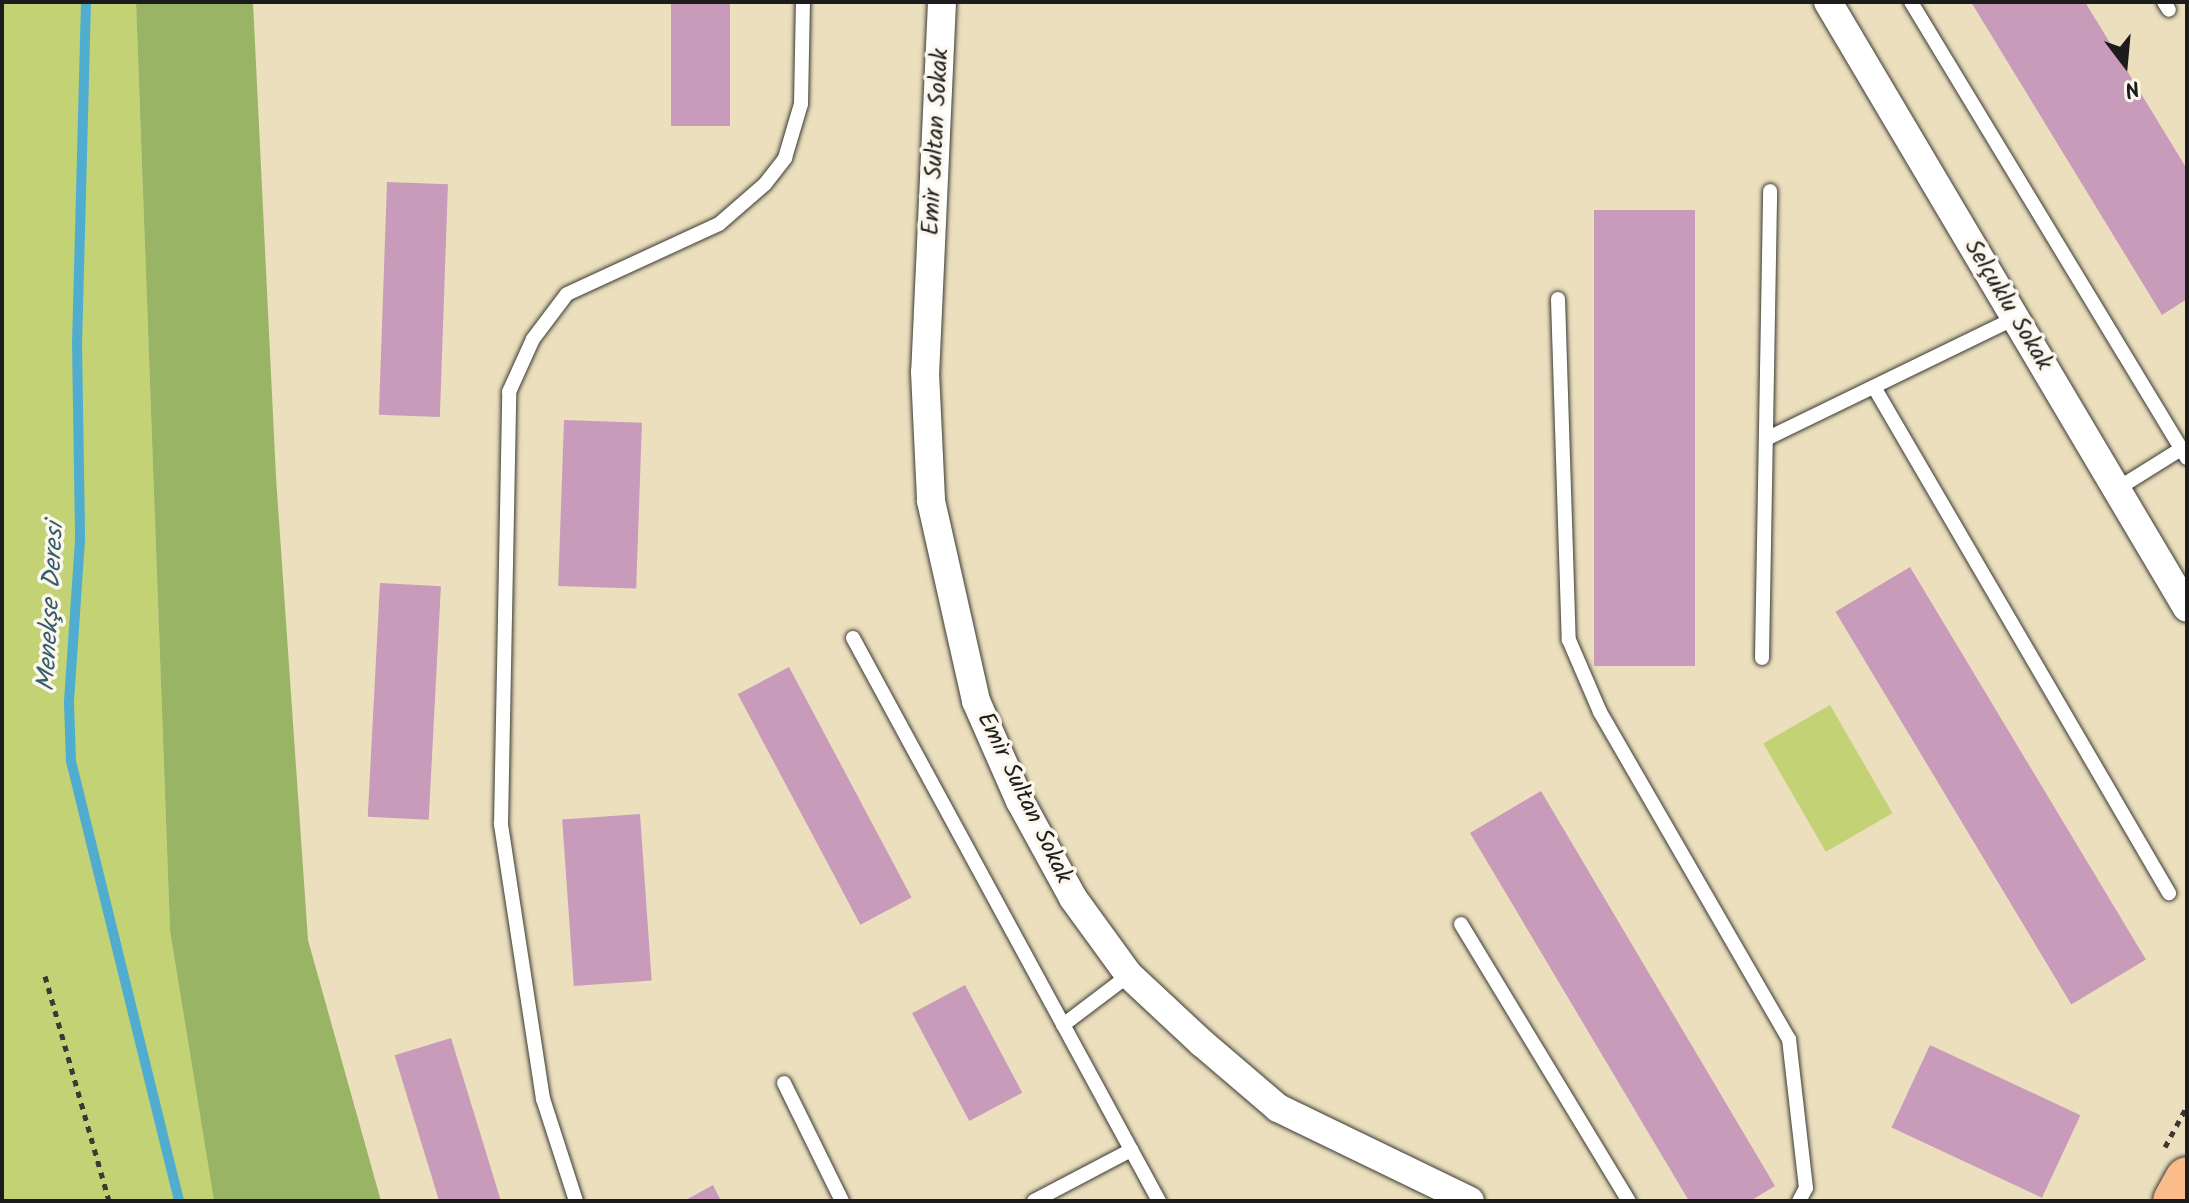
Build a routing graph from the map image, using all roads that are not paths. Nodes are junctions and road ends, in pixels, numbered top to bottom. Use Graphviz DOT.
graph roads {
  1 [pos="803,2"];
  2 [pos="942,2"];
  3 [pos="1828,2"];
  4 [pos="1911,2"];
  5 [pos="1770,191"];
  6 [pos="1558,299"];
  7 [pos="2015,318"];
  8 [pos="1874,387"];
  9 [pos="1766,439"];
  10 [pos="2184,453"];
  11 [pos="2117,489"];
  12 [pos="2187,608"];
  13 [pos="853,638"];
  14 [pos="1762,658"];
  15 [pos="2169,893"];
  16 [pos="1461,924"];
  17 [pos="1129,975"];
  18 [pos="1063,1025"];
  19 [pos="784,1083"];
  20 [pos="1131,1150"];
  21 [pos="2187,1179"];
  22 [pos="576,1201"];
  23 [pos="842,1201"];
  24 [pos="1034,1201"];
  25 [pos="1159,1201"];
  26 [pos="1470,1201"];
  27 [pos="1629,1201"];
  28 [pos="1799,1201"];
  29 [pos="2175,1201"];
  1 -- 22 [label="lane"];
  2 -- 17 [label="street, Emir Sultan Sokak"];
  3 -- 7 [label="street, Selçuklu Sokak"];
  4 -- 10 [label="lane"];
  5 -- 9 [label="lane"];
  6 -- 28 [label="lane"];
  7 -- 8 [label="lane"];
  7 -- 11 [label="street, Selçuklu Sokak"];
  8 -- 9 [label="lane"];
  8 -- 15 [label="lane"];
  9 -- 14 [label="lane"];
  10 -- 11 [label="lane"];
  11 -- 12 [label="street, Selçuklu Sokak"];
  13 -- 18 [label="lane"];
  16 -- 27 [label="lane"];
  17 -- 18 [label="lane"];
  17 -- 26 [label="street, Emir Sultan Sokak"];
  18 -- 20 [label="lane"];
  19 -- 23 [label="lane"];
  20 -- 24 [label="lane"];
  20 -- 25 [label="lane"];
  21 -- 29 [label="main road"];
}
